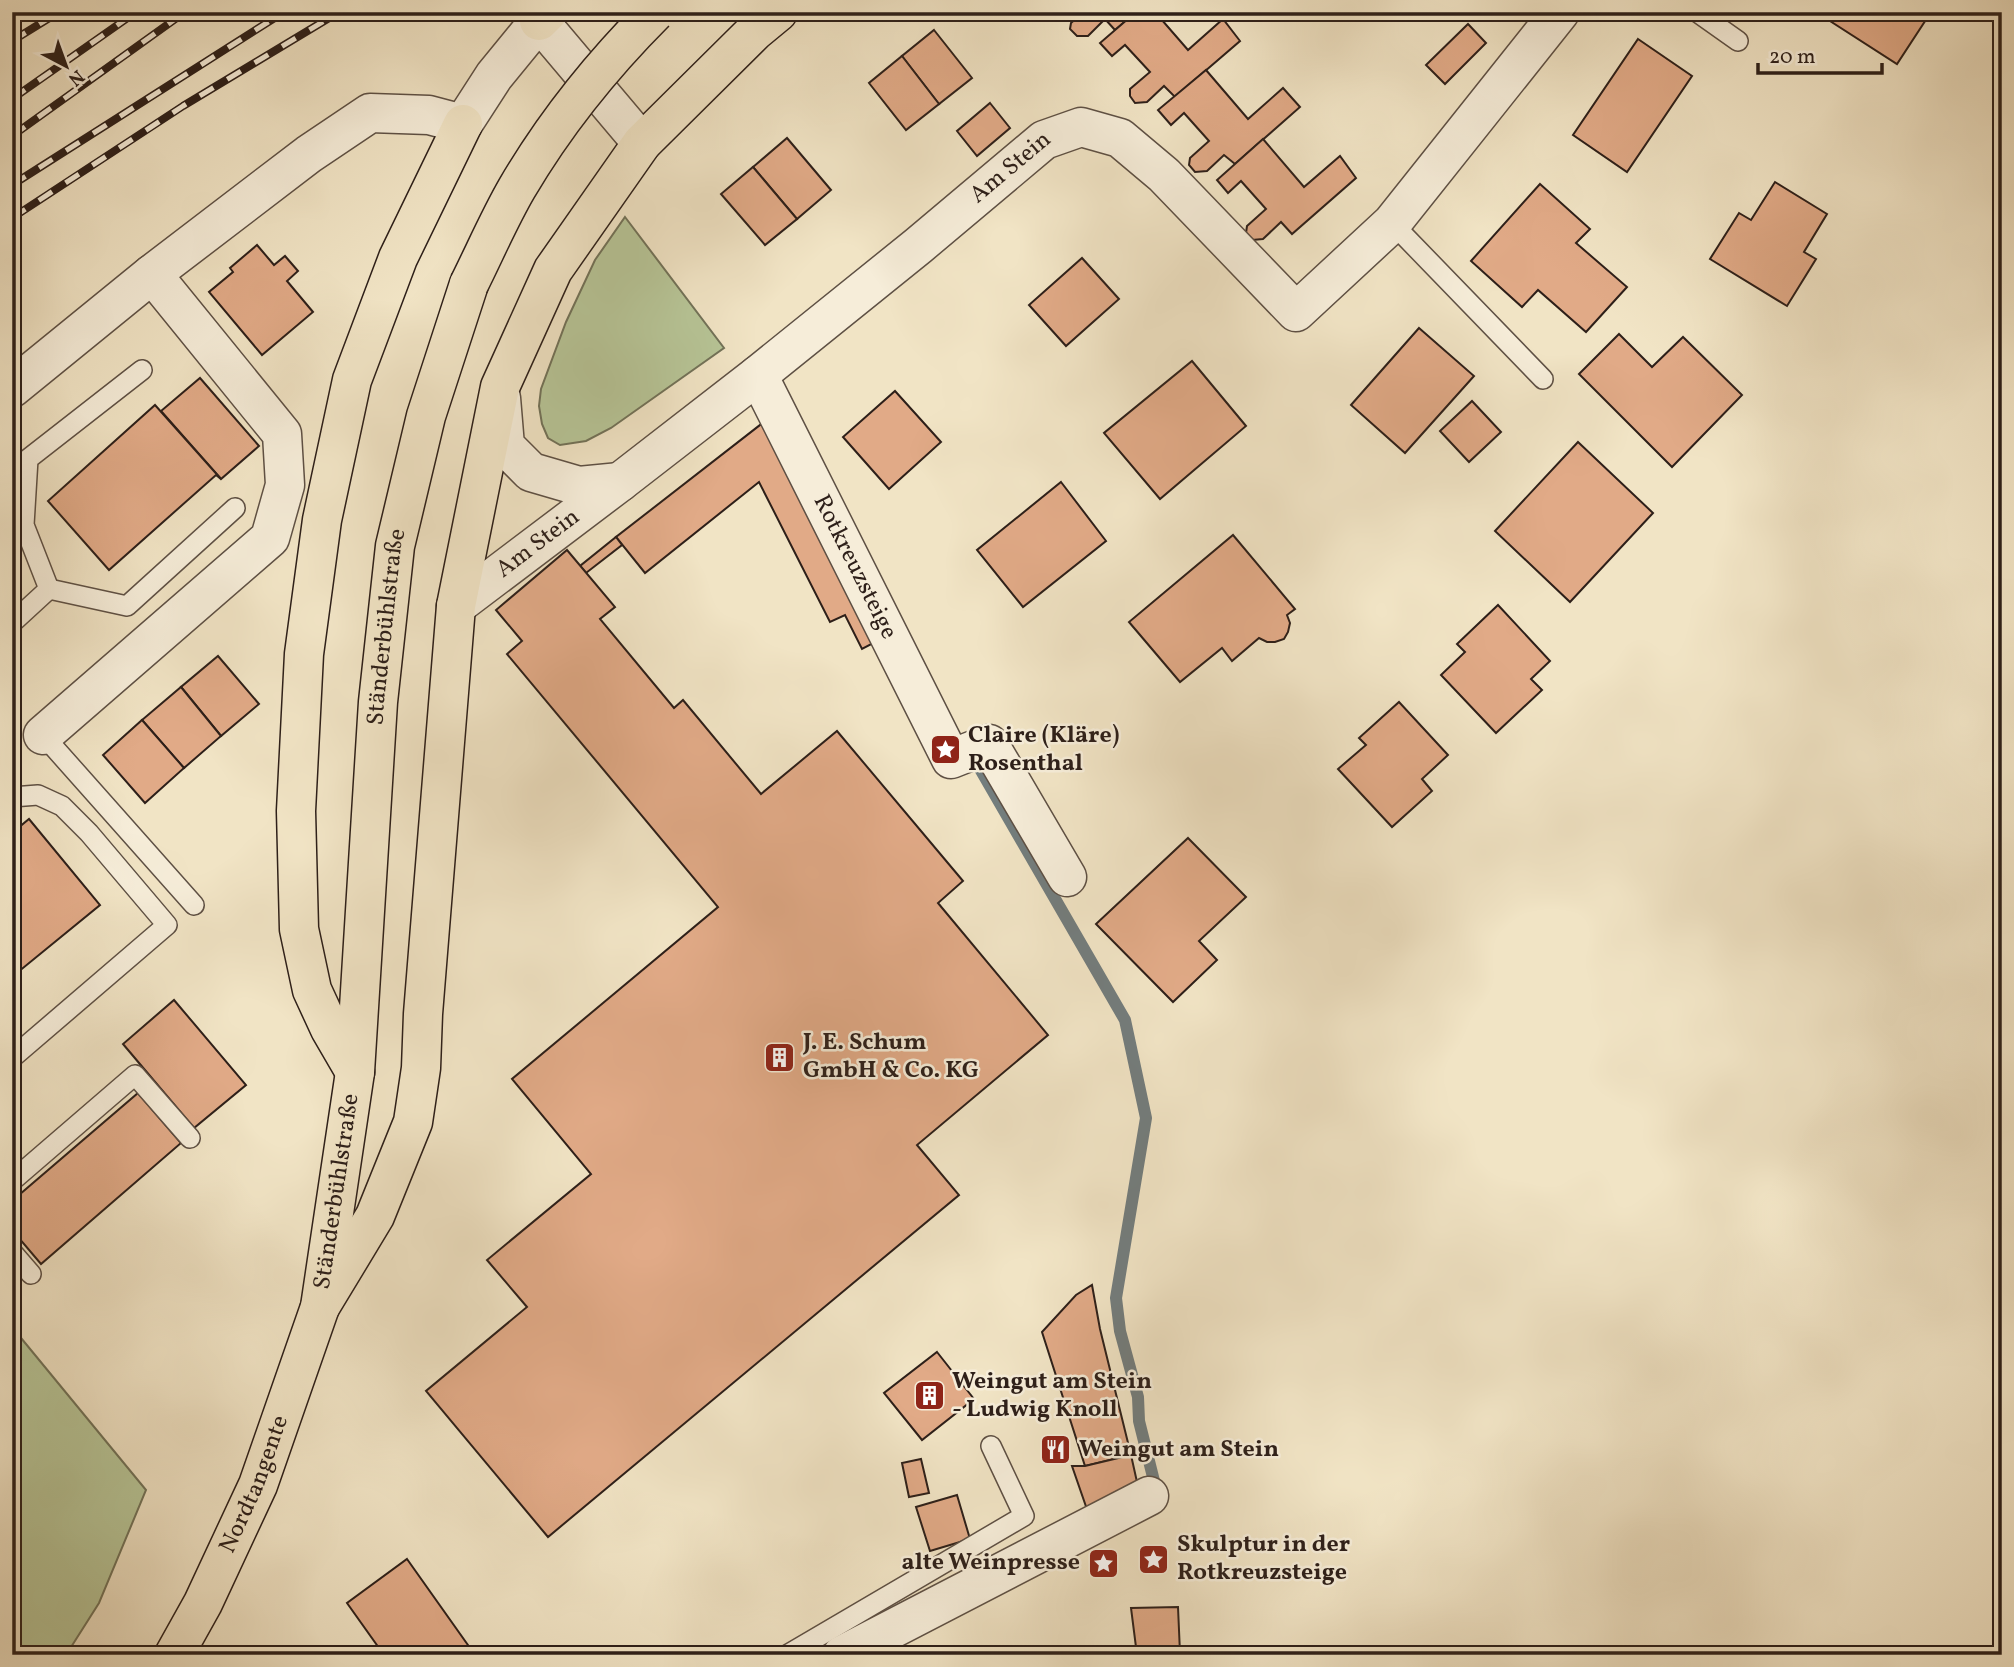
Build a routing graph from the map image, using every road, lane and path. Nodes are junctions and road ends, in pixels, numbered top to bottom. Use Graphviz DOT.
graph roads {
  1 [pos="655,12"];
  2 [pos="778,12"];
  3 [pos="1560,12"];
  4 [pos="1697,12"];
  5 [pos="541,15"];
  6 [pos="1738,41"];
  7 [pos="463,124"];
  8 [pos="642,143"];
  9 [pos="1392,223"];
  10 [pos="152,274"];
  11 [pos="142,370"];
  12 [pos="758,375"];
  13 [pos="1543,379"];
  14 [pos="500,387"];
  15 [pos="12,388"];
  16 [pos="620,482"];
  17 [pos="235,508"];
  18 [pos="49,589"];
  19 [pos="456,606"];
  20 [pos="12,623"];
  21 [pos="43,736"];
  22 [pos="12,797"];
  23 [pos="1067,877"];
  24 [pos="194,905"];
  25 [pos="12,1058"];
  26 [pos="355,1072"];
  27 [pos="190,1138"];
  28 [pos="12,1181"];
  29 [pos="12,1252"];
  30 [pos="31,1273"];
  31 [pos="320,1307"];
  32 [pos="990,1446"];
  33 [pos="1149,1496"];
  34 [pos="174,1655"];
  35 [pos="787,1655"];
  36 [pos="842,1655"];
  1 -- 26 [label="highway, Ständerbühlstraße, bridge"];
  2 -- 8 [label="highway"];
  3 -- 9 [label="street, Am Stein"];
  4 -- 6 [label="lane"];
  5 -- 7 [label="street"];
  5 -- 8 [label="street"];
  7 -- 10 [label="street"];
  7 -- 26 [label="highway"];
  8 -- 14 [label="highway"];
  9 -- 12 [label="street, Am Stein"];
  9 -- 13 [label="lane"];
  10 -- 15 [label="street"];
  10 -- 21 [label="street"];
  11 -- 18 [label="lane"];
  12 -- 16 [label="street, Am Stein"];
  12 -- 23 [label="street, Rotkreuzsteige"];
  14 -- 16 [label="street, Am Stein"];
  14 -- 19 [label="highway"];
  16 -- 19 [label="street, Am Stein"];
  17 -- 18 [label="lane"];
  18 -- 20 [label="lane"];
  19 -- 31 [label="highway"];
  21 -- 24 [label="lane"];
  22 -- 25 [label="lane"];
  26 -- 31 [label="highway, Ständerbühlstraße"];
  27 -- 28 [label="lane"];
  29 -- 30 [label="lane"];
  31 -- 34 [label="highway, Nordtangente"];
  32 -- 35 [label="lane"];
  33 -- 36 [label="street"];
}
